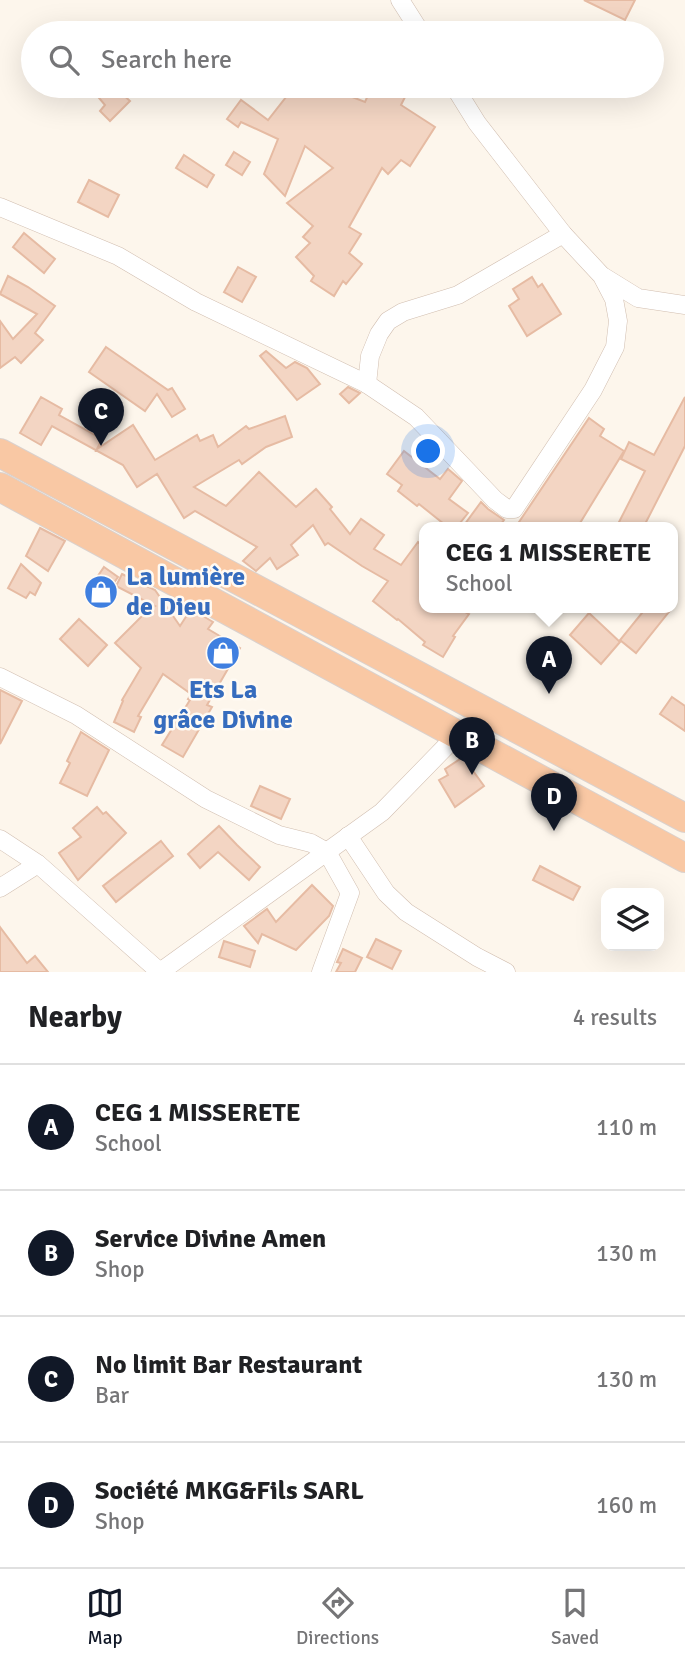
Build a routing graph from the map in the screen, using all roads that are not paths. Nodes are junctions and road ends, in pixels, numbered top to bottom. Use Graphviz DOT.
graph roads {
  1 [pos="400,0"];
  2 [pos="413,21"];
  3 [pos="461,98"];
  4 [pos="0,207"];
  5 [pos="563,234"];
  6 [pos="602,276"];
  7 [pos="685,305"];
  8 [pos="367,384"];
  9 [pos="0,439"];
  10 [pos="0,453"];
  11 [pos="0,487"];
  12 [pos="0,677"];
  13 [pos="458,734"];
  14 [pos="685,805"];
  15 [pos="685,818"];
  16 [pos="348,836"];
  17 [pos="0,839"];
  18 [pos="327,852"];
  19 [pos="685,858"];
  20 [pos="38,864"];
  21 [pos="0,888"];
  22 [pos="160,972"];
  23 [pos="321,972"];
  24 [pos="506,972"];
  1 -- 2 [label="street"];
  3 -- 5 [label="street"];
  4 -- 8 [label="street"];
  5 -- 6 [label="street"];
  5 -- 8 [label="street"];
  6 -- 7 [label="street"];
  6 -- 8 [label="street"];
  9 -- 14 [label="street"];
  10 -- 15 [label="highway"];
  11 -- 13 [label="highway"];
  12 -- 18 [label="street"];
  13 -- 16 [label="street"];
  13 -- 19 [label="highway"];
  16 -- 18 [label="street"];
  16 -- 24 [label="street"];
  17 -- 20 [label="street"];
  18 -- 22 [label="street"];
  18 -- 23 [label="street"];
  20 -- 21 [label="street"];
  20 -- 22 [label="street"];
}
